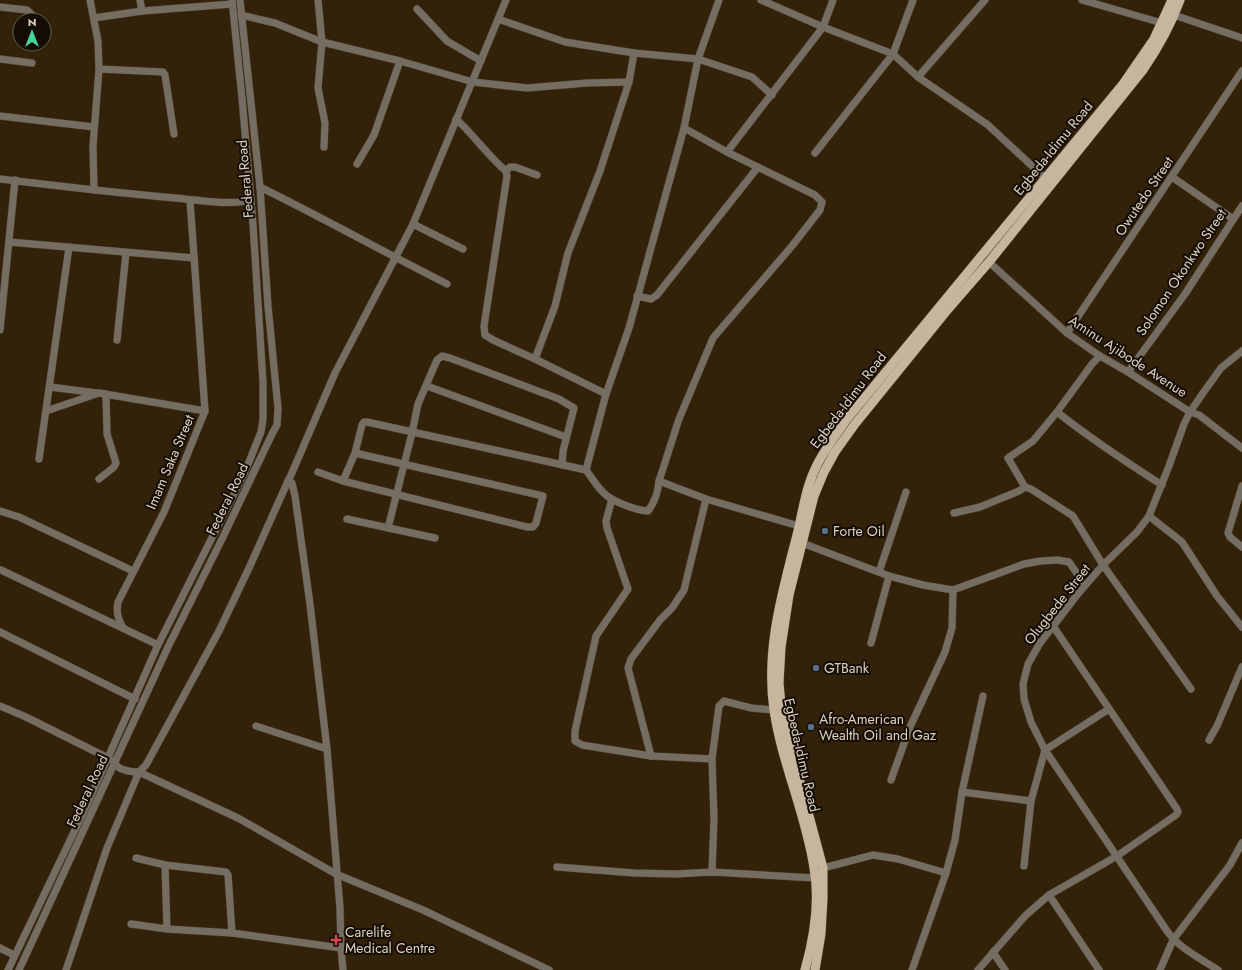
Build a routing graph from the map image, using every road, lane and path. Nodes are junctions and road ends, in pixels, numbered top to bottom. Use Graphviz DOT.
graph roads {
  1 [pos="90,0"];
  2 [pos="140,0"];
  3 [pos="240,0"];
  4 [pos="318,0"];
  5 [pos="506,0"];
  6 [pos="719,0"];
  7 [pos="760,0"];
  8 [pos="833,0"];
  9 [pos="913,0"];
  10 [pos="985,0"];
  11 [pos="1082,0"];
  12 [pos="1172,0"];
  13 [pos="1180,0"];
  14 [pos="232,2"];
  15 [pos="0,7"];
  16 [pos="417,9"];
  17 [pos="142,11"];
  18 [pos="29,12"];
  19 [pos="241,15"];
  20 [pos="1174,15"];
  21 [pos="94,18"];
  22 [pos="498,19"];
  23 [pos="1162,23"];
  24 [pos="823,27"];
  25 [pos="1242,38"];
  26 [pos="322,42"];
  27 [pos="634,53"];
  28 [pos="893,54"];
  29 [pos="698,59"];
  30 [pos="0,60"];
  31 [pos="481,60"];
  32 [pos="400,61"];
  33 [pos="32,63"];
  34 [pos="100,69"];
  35 [pos="1242,72"];
  36 [pos="918,77"];
  37 [pos="472,82"];
  38 [pos="629,82"];
  39 [pos="772,95"];
  40 [pos="0,116"];
  41 [pos="456,118"];
  42 [pos="94,127"];
  43 [pos="684,128"];
  44 [pos="174,134"];
  45 [pos="324,147"];
  46 [pos="727,152"];
  47 [pos="815,153"];
  48 [pos="357,164"];
  49 [pos="758,167"];
  50 [pos="506,171"];
  51 [pos="537,175"];
  52 [pos="1172,177"];
  53 [pos="1046,178"];
  54 [pos="0,179"];
  55 [pos="15,180"];
  56 [pos="260,187"];
  57 [pos="94,190"];
  58 [pos="190,200"];
  59 [pos="251,200"];
  60 [pos="1242,206"];
  61 [pos="1233,219"];
  62 [pos="412,224"];
  63 [pos="9,242"];
  64 [pos="69,247"];
  65 [pos="463,249"];
  66 [pos="126,253"];
  67 [pos="194,258"];
  68 [pos="396,258"];
  69 [pos="989,262"];
  70 [pos="447,284"];
  71 [pos="637,296"];
  72 [pos="0,330"];
  73 [pos="270,331"];
  74 [pos="260,332"];
  75 [pos="1067,333"];
  76 [pos="117,340"];
  77 [pos="1241,350"];
  78 [pos="1100,356"];
  79 [pos="535,358"];
  80 [pos="1128,372"];
  81 [pos="427,386"];
  82 [pos="50,387"];
  83 [pos="102,393"];
  84 [pos="606,394"];
  85 [pos="46,411"];
  86 [pos="205,411"];
  87 [pos="1057,412"];
  88 [pos="1190,412"];
  89 [pos="412,433"];
  90 [pos="566,437"];
  91 [pos="1242,448"];
  92 [pos="355,453"];
  93 [pos="39,459"];
  94 [pos="404,463"];
  95 [pos="562,465"];
  96 [pos="586,470"];
  97 [pos="318,472"];
  98 [pos="99,479"];
  99 [pos="288,481"];
  100 [pos="343,481"];
  101 [pos="658,481"];
  102 [pos="1162,485"];
  103 [pos="1242,486"];
  104 [pos="1025,487"];
  105 [pos="906,492"];
  106 [pos="395,494"];
  107 [pos="706,498"];
  108 [pos="612,499"];
  109 [pos="0,511"];
  110 [pos="954,513"];
  111 [pos="1149,516"];
  112 [pos="347,519"];
  113 [pos="799,526"];
  114 [pos="388,528"];
  115 [pos="435,538"];
  116 [pos="802,543"];
  117 [pos="1242,547"];
  118 [pos="1103,566"];
  119 [pos="1,570"];
  120 [pos="133,571"];
  121 [pos="879,572"];
  122 [pos="889,576"];
  123 [pos="1085,585"];
  124 [pos="953,590"];
  125 [pos="1052,626"];
  126 [pos="1242,627"];
  127 [pos="123,628"];
  128 [pos="0,632"];
  129 [pos="871,643"];
  130 [pos="158,645"];
  131 [pos="1242,667"];
  132 [pos="1191,689"];
  133 [pos="983,696"];
  134 [pos="134,699"];
  135 [pos="0,706"];
  136 [pos="1109,709"];
  137 [pos="774,710"];
  138 [pos="256,726"];
  139 [pos="1209,740"];
  140 [pos="327,749"];
  141 [pos="1045,750"];
  142 [pos="651,756"];
  143 [pos="712,758"];
  144 [pos="111,760"];
  145 [pos="139,772"];
  146 [pos="891,780"];
  147 [pos="962,792"];
  148 [pos="799,795"];
  149 [pos="1031,801"];
  150 [pos="1242,843"];
  151 [pos="1117,856"];
  152 [pos="136,858"];
  153 [pos="165,865"];
  154 [pos="1024,866"];
  155 [pos="557,867"];
  156 [pos="823,868"];
  157 [pos="712,872"];
  158 [pos="946,873"];
  159 [pos="336,874"];
  160 [pos="815,878"];
  161 [pos="1049,895"];
  162 [pos="131,924"];
  163 [pos="167,929"];
  164 [pos="232,933"];
  165 [pos="1173,940"];
  166 [pos="0,948"];
  167 [pos="341,948"];
  168 [pos="993,952"];
  169 [pos="14,956"];
  170 [pos="544,969"];
  171 [pos="8,970"];
  172 [pos="19,970"];
  173 [pos="66,970"];
  174 [pos="344,970"];
  175 [pos="805,970"];
  176 [pos="815,970"];
  177 [pos="912,970"];
  178 [pos="978,970"];
  179 [pos="1005,970"];
  180 [pos="1099,970"];
  181 [pos="1160,970"];
  182 [pos="1218,970"];
  1 -- 21 [label="street"];
  2 -- 17 [label="street"];
  3 -- 19 [label="street, Federal Road"];
  4 -- 26 [label="street"];
  5 -- 22 [label="street"];
  6 -- 29 [label="street"];
  7 -- 24 [label="street"];
  8 -- 24 [label="street"];
  9 -- 28 [label="street"];
  10 -- 36 [label="street"];
  11 -- 23 [label="street"];
  12 -- 23 [label="main road, Egbeda-Idimu Road"];
  13 -- 20 [label="main road, Egbeda-Idimu Road"];
  14 -- 17 [label="street"];
  14 -- 59 [label="street, Federal Road"];
  15 -- 18 [label="street"];
  16 -- 31 [label="street"];
  17 -- 21 [label="street"];
  19 -- 26 [label="street"];
  19 -- 56 [label="street, Federal Road"];
  20 -- 25 [label="street"];
  20 -- 69 [label="main road, Egbeda-Idimu Road"];
  21 -- 34 [label="street"];
  22 -- 27 [label="street"];
  22 -- 31 [label="street"];
  23 -- 53 [label="main road, Egbeda-Idimu Road"];
  24 -- 28 [label="street"];
  24 -- 39 [label="street"];
  26 -- 32 [label="street"];
  26 -- 45 [label="street"];
  27 -- 29 [label="street"];
  27 -- 38 [label="street"];
  28 -- 36 [label="street"];
  28 -- 47 [label="street"];
  29 -- 39 [label="street"];
  29 -- 43 [label="street"];
  30 -- 33 [label="street"];
  31 -- 37 [label="street"];
  32 -- 37 [label="street"];
  32 -- 48 [label="street"];
  34 -- 42 [label="street"];
  34 -- 44 [label="street"];
  35 -- 52 [label="street, Owutedo Street"];
  36 -- 53 [label="street"];
  37 -- 38 [label="street"];
  37 -- 41 [label="street"];
  38 -- 79 [label="street"];
  39 -- 46 [label="street"];
  40 -- 42 [label="street"];
  41 -- 50 [label="street"];
  41 -- 62 [label="street"];
  42 -- 57 [label="street"];
  43 -- 46 [label="street"];
  43 -- 71 [label="street"];
  46 -- 49 [label="street"];
  49 -- 71 [label="street"];
  49 -- 101 [label="street"];
  50 -- 51 [label="street"];
  50 -- 79 [label="street"];
  52 -- 61 [label="street"];
  52 -- 75 [label="street, Owutedo Street"];
  53 -- 113 [label="main road, Egbeda-Idimu Road"];
  54 -- 55 [label="street"];
  55 -- 57 [label="street"];
  55 -- 63 [label="street"];
  56 -- 68 [label="street"];
  56 -- 73 [label="street, Federal Road"];
  57 -- 58 [label="street"];
  58 -- 59 [label="street"];
  58 -- 67 [label="street, Imam Saka Street"];
  59 -- 74 [label="street, Federal Road"];
  60 -- 61 [label="street, Solomon Okonkwo Street"];
  61 -- 80 [label="street, Solomon Okonkwo Street"];
  62 -- 65 [label="street"];
  62 -- 68 [label="street"];
  63 -- 64 [label="street"];
  63 -- 72 [label="street"];
  64 -- 66 [label="street"];
  64 -- 82 [label="street"];
  66 -- 67 [label="street"];
  66 -- 76 [label="street"];
  67 -- 86 [label="street, Imam Saka Street"];
  68 -- 70 [label="street"];
  68 -- 99 [label="street"];
  69 -- 75 [label="street, Aminu Ajibode Avenue"];
  69 -- 116 [label="main road, Egbeda-Idimu Road"];
  71 -- 84 [label="street"];
  73 -- 74 [label="street"];
  73 -- 144 [label="street, Federal Road"];
  74 -- 130 [label="street, Federal Road"];
  75 -- 78 [label="street, Aminu Ajibode Avenue"];
  77 -- 88 [label="street, Olugbede Street"];
  78 -- 80 [label="street, Aminu Ajibode Avenue"];
  78 -- 87 [label="street"];
  79 -- 84 [label="street"];
  80 -- 88 [label="street, Aminu Ajibode Avenue"];
  81 -- 89 [label="street"];
  81 -- 90 [label="street"];
  81 -- 90 [label="street"];
  82 -- 83 [label="street"];
  82 -- 85 [label="street"];
  83 -- 85 [label="street"];
  83 -- 86 [label="street"];
  83 -- 98 [label="street"];
  84 -- 96 [label="street"];
  85 -- 93 [label="street"];
  86 -- 120 [label="street, Imam Saka Street"];
  87 -- 102 [label="street"];
  87 -- 104 [label="street"];
  88 -- 91 [label="street, Aminu Ajibode Avenue"];
  88 -- 102 [label="street, Olugbede Street"];
  89 -- 92 [label="street"];
  89 -- 94 [label="street"];
  89 -- 95 [label="street"];
  90 -- 95 [label="street"];
  92 -- 94 [label="street"];
  92 -- 100 [label="street"];
  94 -- 106 [label="street"];
  94 -- 106 [label="street"];
  95 -- 96 [label="street"];
  96 -- 108 [label="street"];
  97 -- 100 [label="street"];
  99 -- 140 [label="street"];
  99 -- 145 [label="street"];
  100 -- 106 [label="street"];
  101 -- 107 [label="street"];
  101 -- 108 [label="street"];
  102 -- 111 [label="street, Olugbede Street"];
  103 -- 117 [label="street"];
  104 -- 110 [label="street"];
  104 -- 118 [label="street"];
  105 -- 121 [label="street"];
  106 -- 114 [label="street"];
  107 -- 113 [label="street"];
  107 -- 142 [label="street"];
  108 -- 142 [label="street"];
  109 -- 120 [label="street"];
  111 -- 118 [label="street, Olugbede Street"];
  111 -- 126 [label="street"];
  112 -- 114 [label="street"];
  113 -- 137 [label="main road, Egbeda-Idimu Road"];
  114 -- 115 [label="street"];
  116 -- 121 [label="street"];
  116 -- 148 [label="main road, Egbeda-Idimu Road"];
  118 -- 123 [label="street, Olugbede Street"];
  118 -- 132 [label="street"];
  119 -- 127 [label="street"];
  120 -- 127 [label="street, Imam Saka Street"];
  121 -- 122 [label="street"];
  122 -- 124 [label="street"];
  122 -- 129 [label="street"];
  123 -- 124 [label="street"];
  123 -- 125 [label="street, Olugbede Street"];
  124 -- 146 [label="street"];
  125 -- 136 [label="street"];
  125 -- 141 [label="street, Olugbede Street"];
  127 -- 130 [label="street"];
  128 -- 134 [label="street"];
  130 -- 134 [label="street, Federal Road"];
  131 -- 139 [label="street"];
  133 -- 147 [label="street"];
  134 -- 144 [label="street, Federal Road"];
  135 -- 144 [label="street"];
  136 -- 141 [label="street"];
  136 -- 151 [label="street"];
  137 -- 143 [label="street"];
  137 -- 148 [label="main road, Egbeda-Idimu Road"];
  138 -- 140 [label="street"];
  140 -- 159 [label="street"];
  141 -- 149 [label="street"];
  141 -- 151 [label="street, Olugbede Street"];
  142 -- 143 [label="street"];
  143 -- 157 [label="street"];
  144 -- 145 [label="street"];
  144 -- 169 [label="street, Federal Road"];
  144 -- 172 [label="street, Federal Road"];
  145 -- 159 [label="street"];
  145 -- 173 [label="street"];
  147 -- 149 [label="street"];
  147 -- 158 [label="street"];
  148 -- 156 [label="main road, Egbeda-Idimu Road"];
  148 -- 160 [label="main road, Egbeda-Idimu Road"];
  149 -- 154 [label="street"];
  150 -- 165 [label="street"];
  151 -- 161 [label="street"];
  151 -- 165 [label="street, Olugbede Street"];
  152 -- 153 [label="street"];
  153 -- 163 [label="street"];
  153 -- 164 [label="street"];
  155 -- 157 [label="street"];
  156 -- 158 [label="street"];
  156 -- 176 [label="main road, Egbeda-Idimu Road"];
  157 -- 160 [label="street"];
  158 -- 177 [label="street"];
  159 -- 167 [label="street"];
  159 -- 170 [label="street"];
  160 -- 175 [label="main road, Egbeda-Idimu Road"];
  161 -- 168 [label="street"];
  161 -- 180 [label="street"];
  162 -- 163 [label="street"];
  163 -- 164 [label="street"];
  164 -- 167 [label="street"];
  165 -- 181 [label="street"];
  165 -- 182 [label="street, Olugbede Street"];
  166 -- 169 [label="street"];
  167 -- 174 [label="street"];
  168 -- 178 [label="street"];
  168 -- 179 [label="street"];
  169 -- 171 [label="street, Federal Road"];
}
